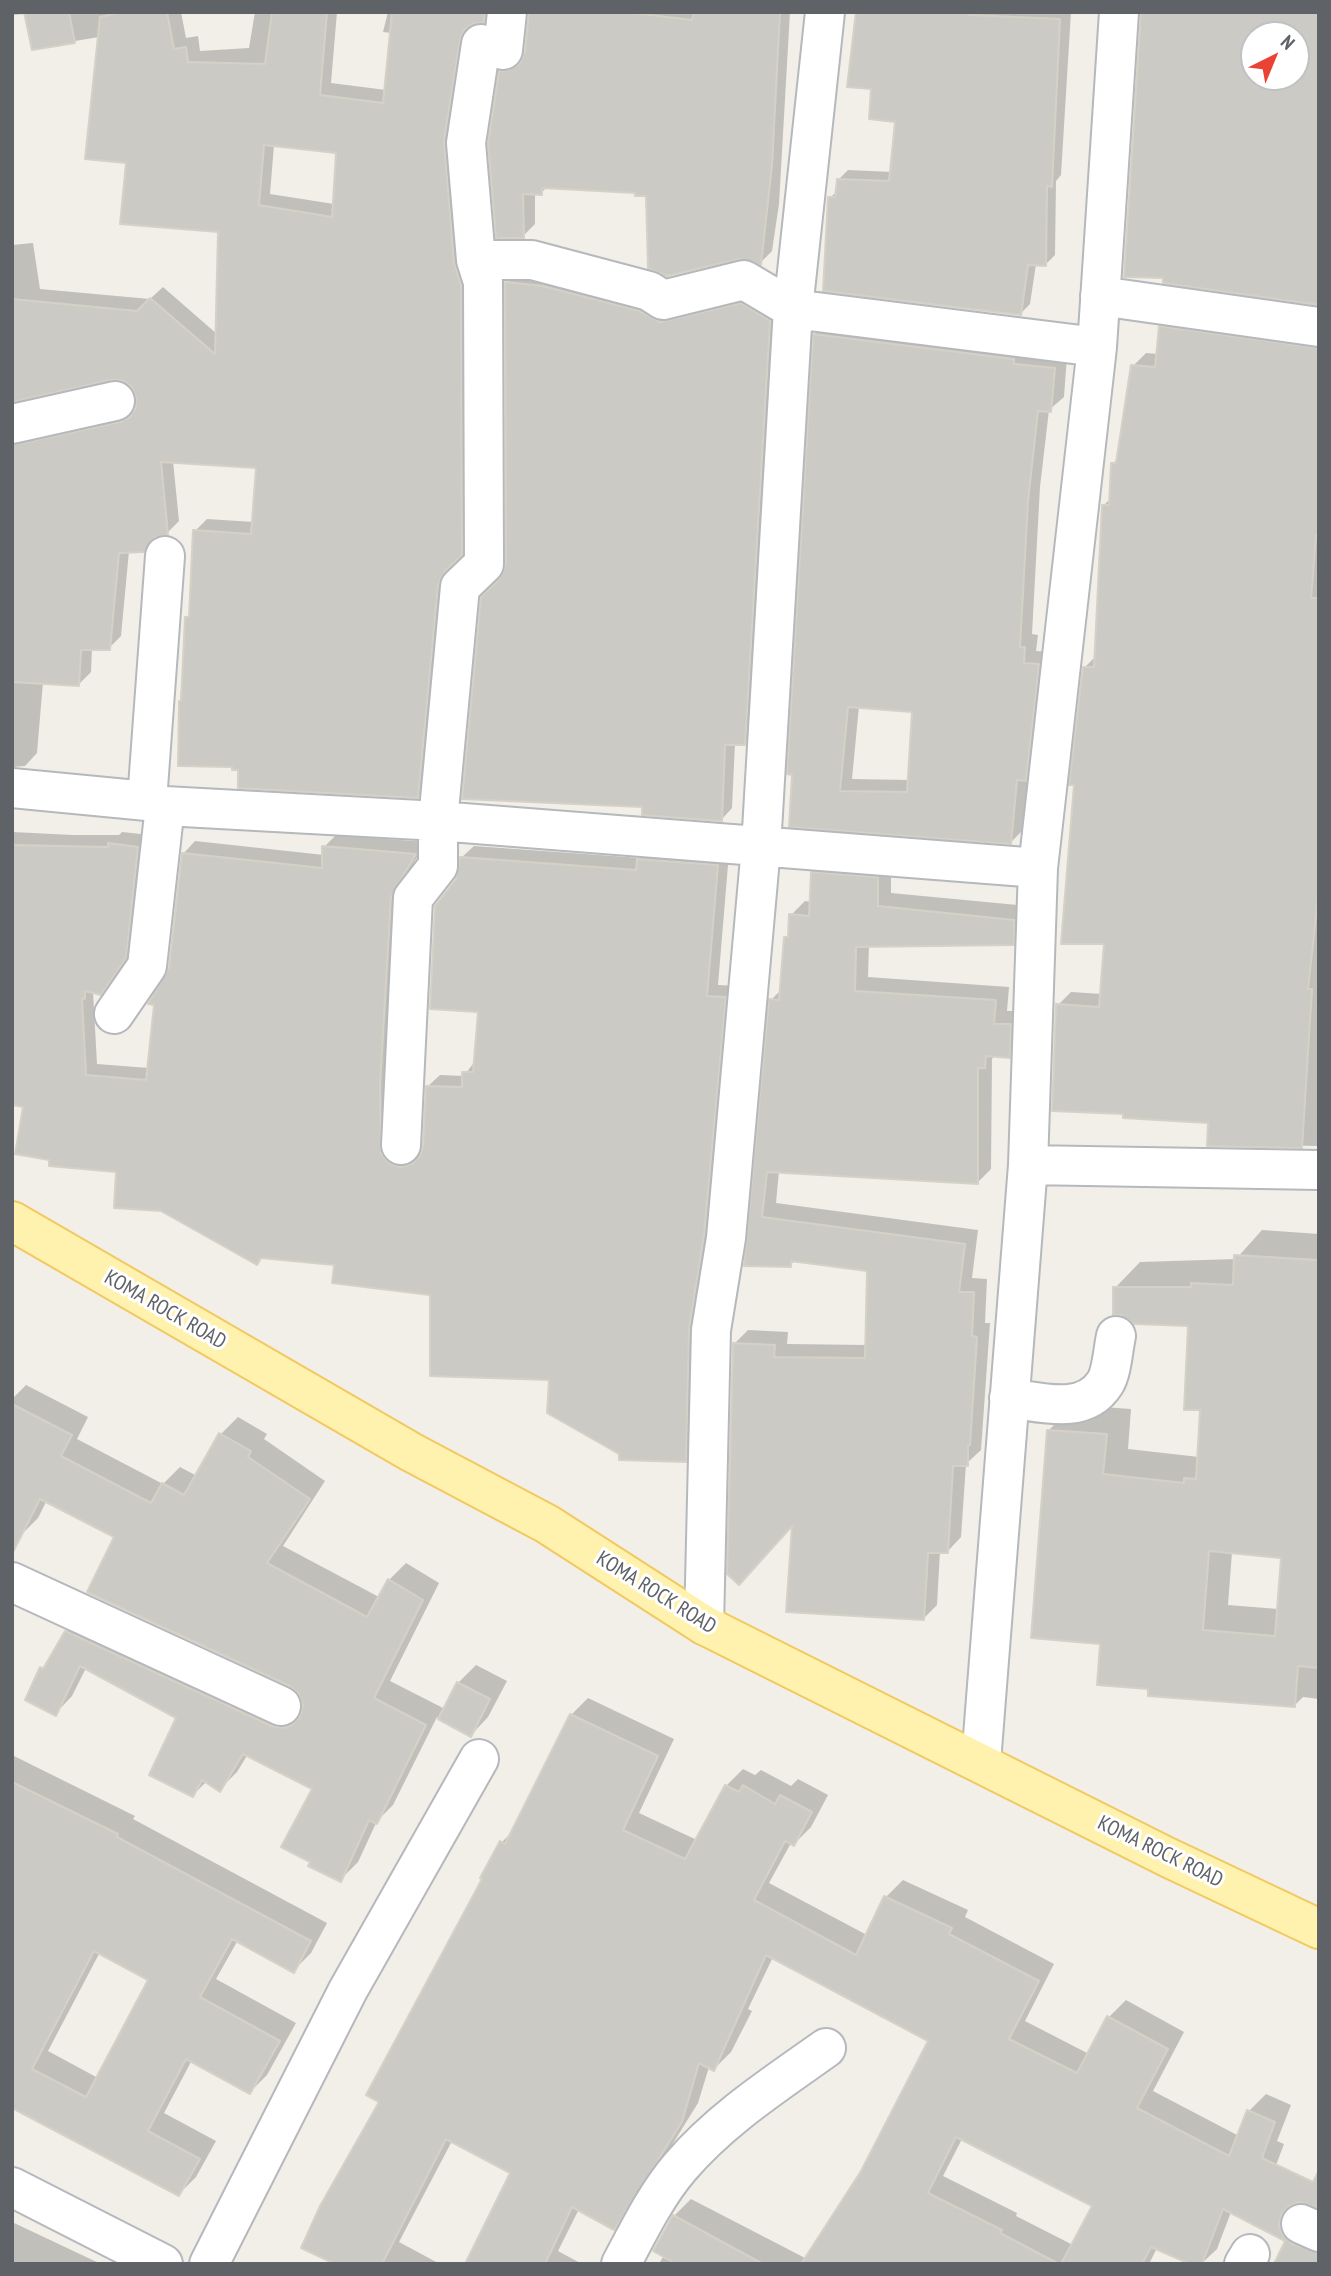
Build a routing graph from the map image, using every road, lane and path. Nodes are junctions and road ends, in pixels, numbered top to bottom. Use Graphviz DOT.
graph roads {
  1 [pos="507,12"];
  2 [pos="825,12"];
  3 [pos="1119,12"];
  4 [pos="476,260"];
  5 [pos="1100,296"];
  6 [pos="793,309"];
  7 [pos="1319,327"];
  8 [pos="1097,347"];
  9 [pos="115,401"];
  10 [pos="12,424"];
  11 [pos="164,556"];
  12 [pos="12,788"];
  13 [pos="156,804"];
  14 [pos="438,821"];
  15 [pos="761,847"];
  16 [pos="1038,868"];
  17 [pos="114,1014"];
  18 [pos="401,1145"];
  19 [pos="1028,1165"];
  20 [pos="1319,1170"];
  21 [pos="12,1221"];
  22 [pos="1116,1336"];
  23 [pos="1009,1398"];
  24 [pos="12,1582"];
  25 [pos="704,1625"];
  26 [pos="281,1706"];
  27 [pos="479,1759"];
  28 [pos="981,1762"];
  29 [pos="1319,1929"];
  30 [pos="826,2048"];
  31 [pos="12,2187"];
  32 [pos="163,2264"];
  33 [pos="209,2264"];
  34 [pos="621,2264"];
  1 -- 4 [label="street"];
  2 -- 6 [label="street"];
  3 -- 5 [label="street"];
  4 -- 6 [label="street"];
  4 -- 14 [label="street"];
  5 -- 7 [label="street"];
  5 -- 8 [label="street"];
  6 -- 8 [label="street"];
  6 -- 15 [label="street"];
  8 -- 16 [label="street"];
  9 -- 10 [label="street"];
  11 -- 13 [label="street"];
  12 -- 13 [label="street"];
  13 -- 14 [label="street"];
  13 -- 17 [label="street"];
  14 -- 15 [label="street"];
  14 -- 18 [label="street"];
  15 -- 16 [label="street"];
  15 -- 25 [label="street"];
  16 -- 19 [label="street"];
  19 -- 20 [label="street"];
  19 -- 23 [label="street"];
  21 -- 25 [label="main road, KOMA ROCK ROAD"];
  22 -- 23 [label="street"];
  23 -- 28 [label="street"];
  24 -- 26 [label="street"];
  25 -- 28 [label="main road, KOMA ROCK ROAD"];
  27 -- 33 [label="street"];
  28 -- 29 [label="main road, KOMA ROCK ROAD"];
  30 -- 34 [label="street"];
  31 -- 32 [label="street"];
}
